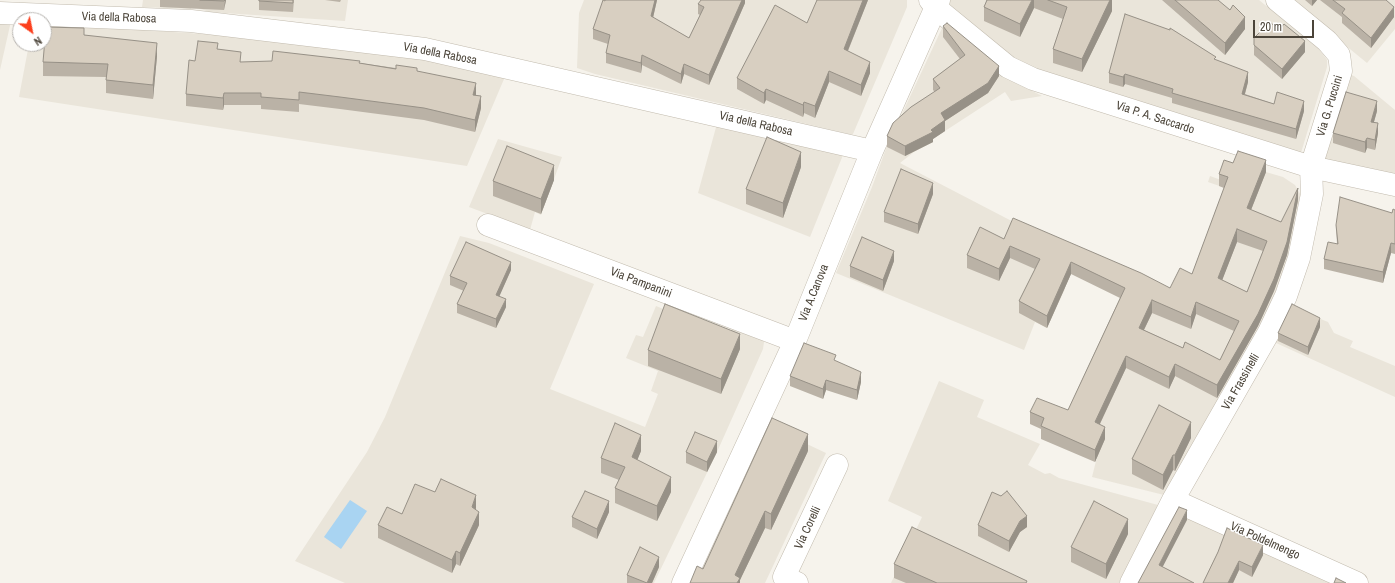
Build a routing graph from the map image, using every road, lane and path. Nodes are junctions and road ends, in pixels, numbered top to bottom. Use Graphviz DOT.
graph roads {
  1 [pos="1277,0"];
  2 [pos="935,3"];
  3 [pos="0,13"];
  4 [pos="872,151"];
  5 [pos="1311,167"];
  6 [pos="1395,185"];
  7 [pos="488,225"];
  8 [pos="795,341"];
  9 [pos="837,465"];
  10 [pos="1173,500"];
  11 [pos="683,583"];
  12 [pos="797,583"];
  13 [pos="1131,583"];
  14 [pos="1357,583"];
  1 -- 5 [label="street, Via G. Puccini"];
  2 -- 4 [label="street, Via A.Canova"];
  2 -- 5 [label="street, Via P. A. Saccardo"];
  3 -- 4 [label="street, Via della Rabosa"];
  4 -- 8 [label="street, Via A.Canova"];
  5 -- 6 [label="street, Via P. A. Saccardo"];
  5 -- 10 [label="street, Via Frassinelli"];
  7 -- 8 [label="street, Via Pampanini"];
  8 -- 11 [label="street, Via A.Canova"];
  9 -- 12 [label="street, Via Corelli"];
  10 -- 13 [label="street, Via Frassinelli"];
  10 -- 14 [label="street, Via Poldelmengo"];
}
